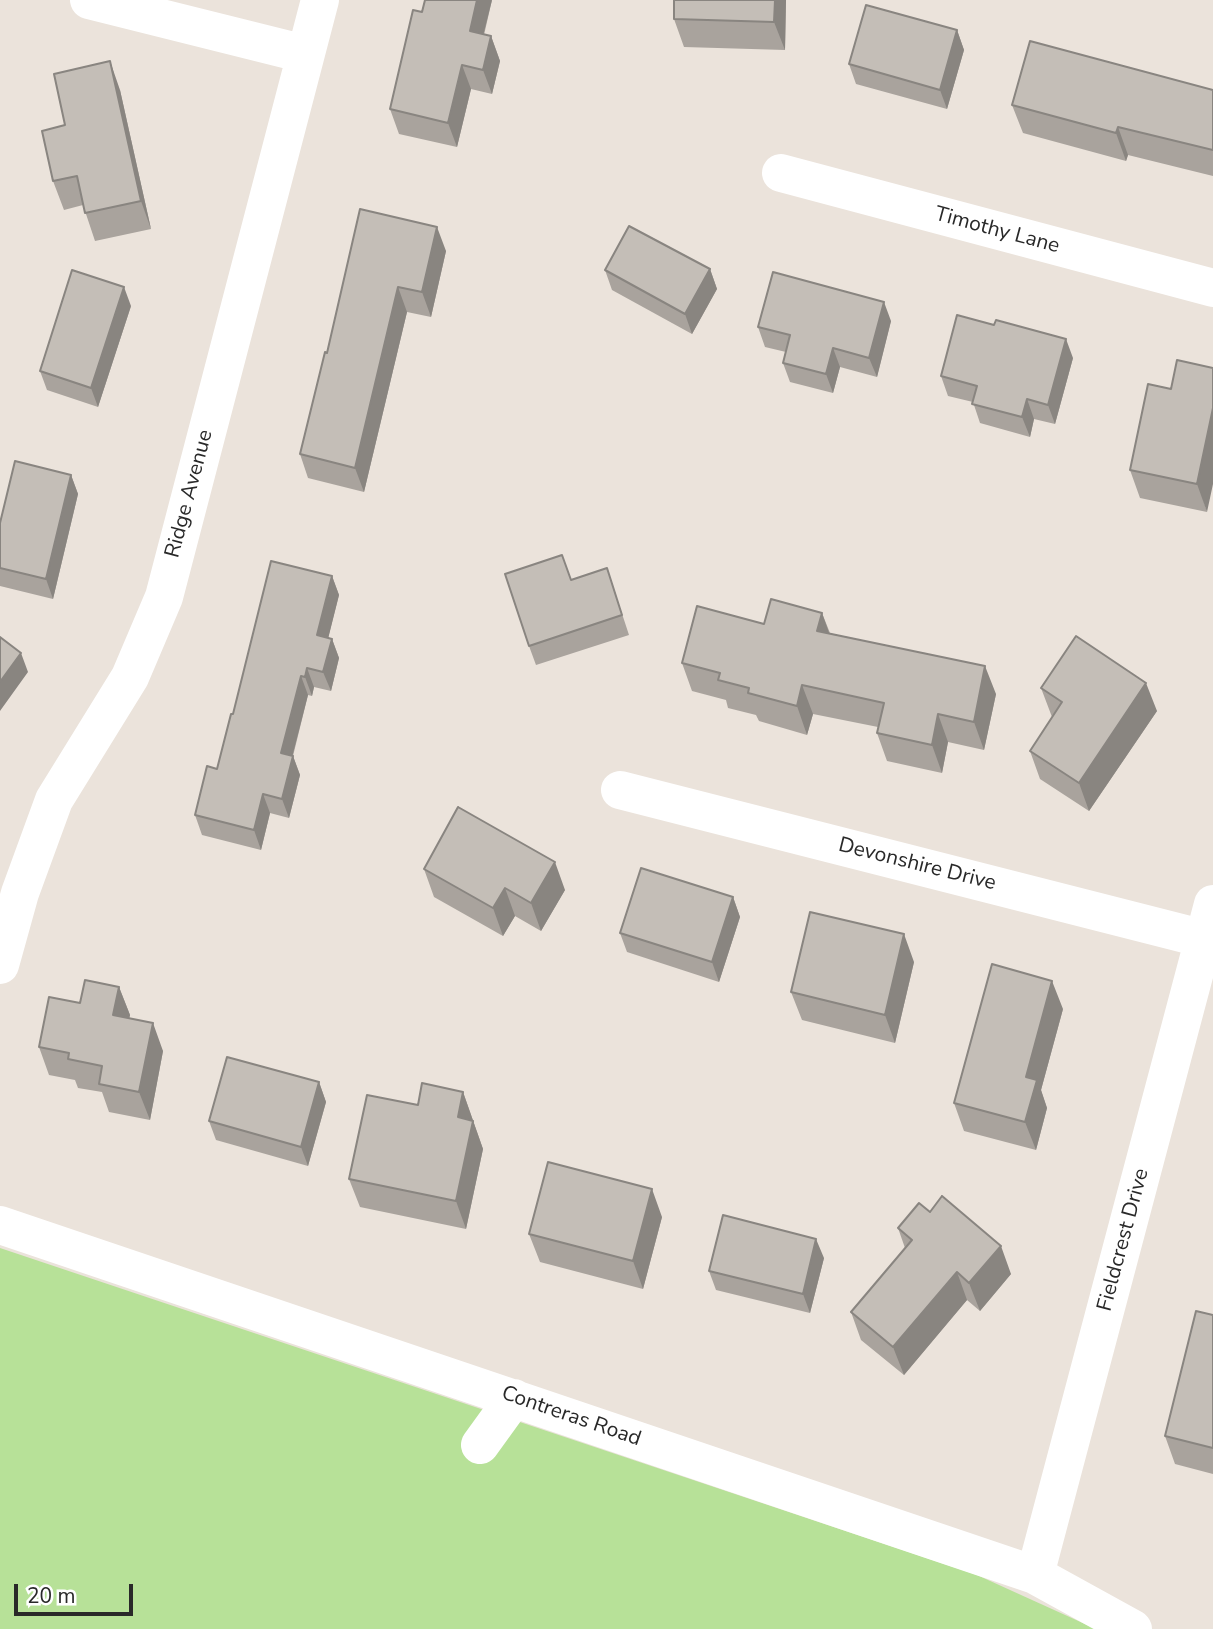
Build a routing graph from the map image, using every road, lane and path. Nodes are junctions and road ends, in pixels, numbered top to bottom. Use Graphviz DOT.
graph roads {
  1 [pos="89,0"];
  2 [pos="320,0"];
  3 [pos="305,54"];
  4 [pos="781,173"];
  5 [pos="1213,288"];
  6 [pos="620,790"];
  7 [pos="1210,928"];
  8 [pos="0,965"];
  9 [pos="0,1226"];
  10 [pos="514,1398"];
  11 [pos="480,1446"];
  12 [pos="1035,1575"];
  13 [pos="1133,1629"];
  1 -- 3 [label="street"];
  2 -- 3 [label="street, Ridge Avenue"];
  3 -- 8 [label="street, Ridge Avenue"];
  4 -- 5 [label="street, Timothy Lane"];
  6 -- 7 [label="street, Devonshire Drive"];
  7 -- 12 [label="street, Fieldcrest Drive"];
  9 -- 10 [label="street, Contreras Road"];
  10 -- 11 [label="street"];
  10 -- 12 [label="street, Contreras Road"];
  12 -- 13 [label="street, Contreras Road"];
}
